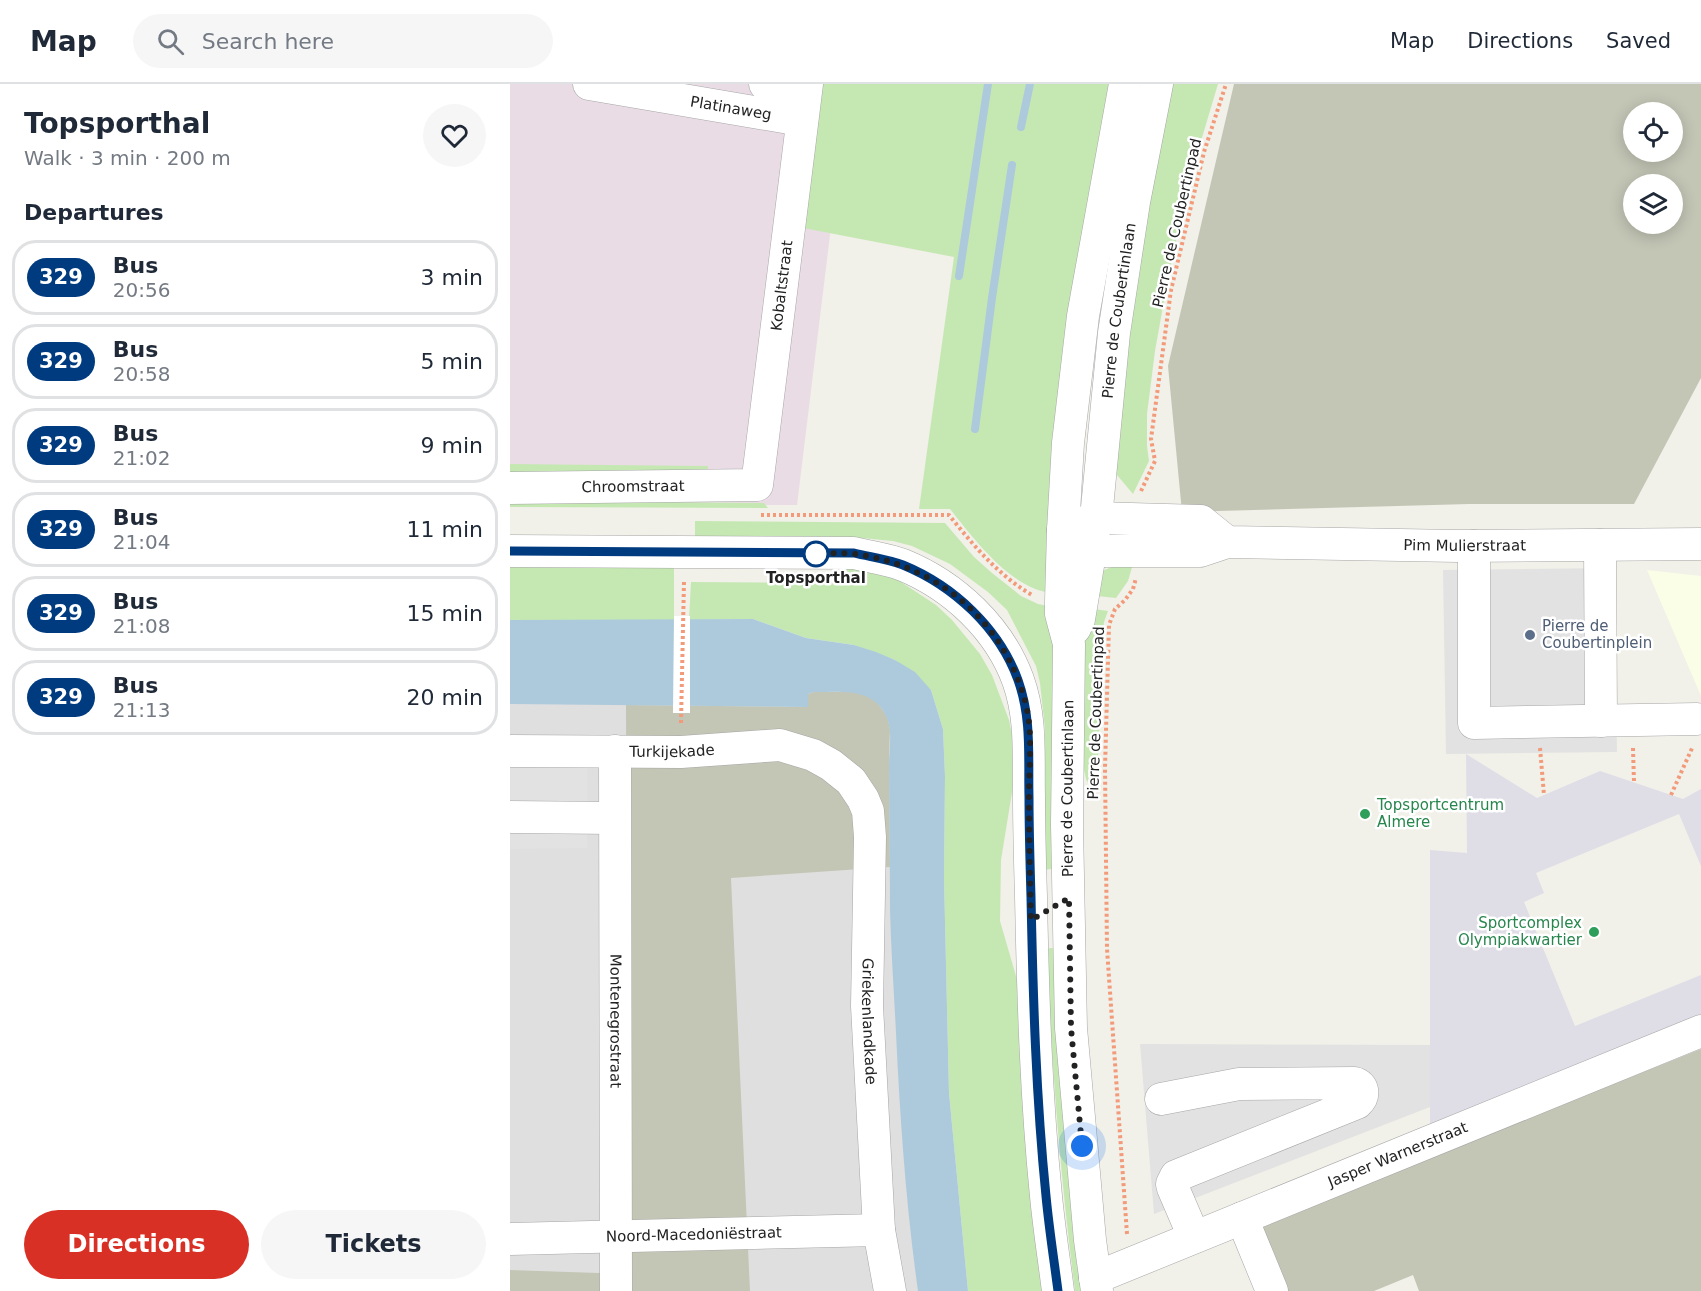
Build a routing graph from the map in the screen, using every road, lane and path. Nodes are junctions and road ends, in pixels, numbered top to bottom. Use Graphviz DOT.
graph roads {
  1 [pos="589,84"];
  2 [pos="765,84"];
  3 [pos="1125,84"];
  4 [pos="1157,84"];
  5 [pos="1226,84"];
  6 [pos="804,98"];
  7 [pos="757,485"];
  8 [pos="510,488"];
  9 [pos="1096,518"];
  10 [pos="1140,520"];
  11 [pos="1063,530"];
  12 [pos="1227,542"];
  13 [pos="1701,544"];
  14 [pos="1600,545"];
  15 [pos="1474,546"];
  16 [pos="1090,551"];
  17 [pos="1139,551"];
  18 [pos="510,552"];
  19 [pos="683,616"];
  20 [pos="1069,644"];
  21 [pos="681,712"];
  22 [pos="1697,719"];
  23 [pos="1601,721"];
  24 [pos="1538,722"];
  25 [pos="510,751"];
  26 [pos="615,751"];
  27 [pos="831,765"];
  28 [pos="1544,795"];
  29 [pos="1671,795"];
  30 [pos="510,817"];
  31 [pos="614,818"];
  32 [pos="1069,898"];
  33 [pos="1031,920"];
  34 [pos="1701,1031"];
  35 [pos="1161,1099"];
  36 [pos="1242,1218"];
  37 [pos="879,1230"];
  38 [pos="616,1236"];
  39 [pos="1194,1237"];
  40 [pos="510,1239"];
  41 [pos="1130,1264"];
  42 [pos="1096,1285"];
  43 [pos="616,1291"];
  44 [pos="890,1291"];
  45 [pos="1058,1291"];
  46 [pos="1272,1291"];
  1 -- 6 [label="street, Platinaweg"];
  2 -- 6 [label="street, Platinaweg"];
  3 -- 11 [label="street, Pierre de Coubertinlaan"];
  4 -- 9 [label="street, Pierre de Coubertinlaan"];
  5 -- 10 [label="path, Pierre de Coubertinpad"];
  6 -- 7 [label="street, Kobaltstraat"];
  7 -- 8 [label="street, Chroomstraat"];
  9 -- 10 [label="street"];
  9 -- 11 [label="street"];
  9 -- 16 [label="street, Pierre de Coubertinlaan"];
  10 -- 12 [label="street"];
  11 -- 16 [label="street"];
  11 -- 20 [label="street, Pierre de Coubertinlaan"];
  12 -- 15 [label="street, Pim Mulierstraat"];
  12 -- 17 [label="street, Pim Mulierstraat"];
  13 -- 14 [label="street, Pim Mulierstraat"];
  14 -- 15 [label="street, Pim Mulierstraat"];
  14 -- 23 [label="street"];
  15 -- 24 [label="street"];
  16 -- 17 [label="street, Pim Mulierstraat"];
  16 -- 20 [label="street, Pierre de Coubertinlaan"];
  17 -- 41 [label="path, Pierre de Coubertinpad"];
  18 -- 33 [label="street"];
  19 -- 21 [label="path"];
  20 -- 32 [label="street, Pierre de Coubertinlaan"];
  22 -- 23 [label="street"];
  22 -- 29 [label="path"];
  23 -- 24 [label="street"];
  24 -- 28 [label="path"];
  25 -- 26 [label="street, Turkijekade"];
  26 -- 27 [label="street, Turkijekade"];
  26 -- 31 [label="street, Montenegrostraat"];
  27 -- 37 [label="street, Griekenlandkade"];
  30 -- 31 [label="street"];
  31 -- 38 [label="street, Montenegrostraat"];
  32 -- 33 [label="street"];
  32 -- 42 [label="street, Pierre de Coubertinlaan"];
  33 -- 45 [label="street"];
  34 -- 36 [label="street, Jasper Warnerstraat"];
  35 -- 39 [label="street"];
  36 -- 39 [label="street, Jasper Warnerstraat"];
  36 -- 46 [label="street"];
  37 -- 38 [label="street, Noord-Macedoniëstraat"];
  37 -- 44 [label="street, Griekenlandkade"];
  38 -- 40 [label="street, Noord-Macedoniëstraat"];
  38 -- 43 [label="street, Montenegrostraat"];
  39 -- 41 [label="street, Jasper Warnerstraat"];
  41 -- 42 [label="street, Jasper Warnerstraat"];
}
